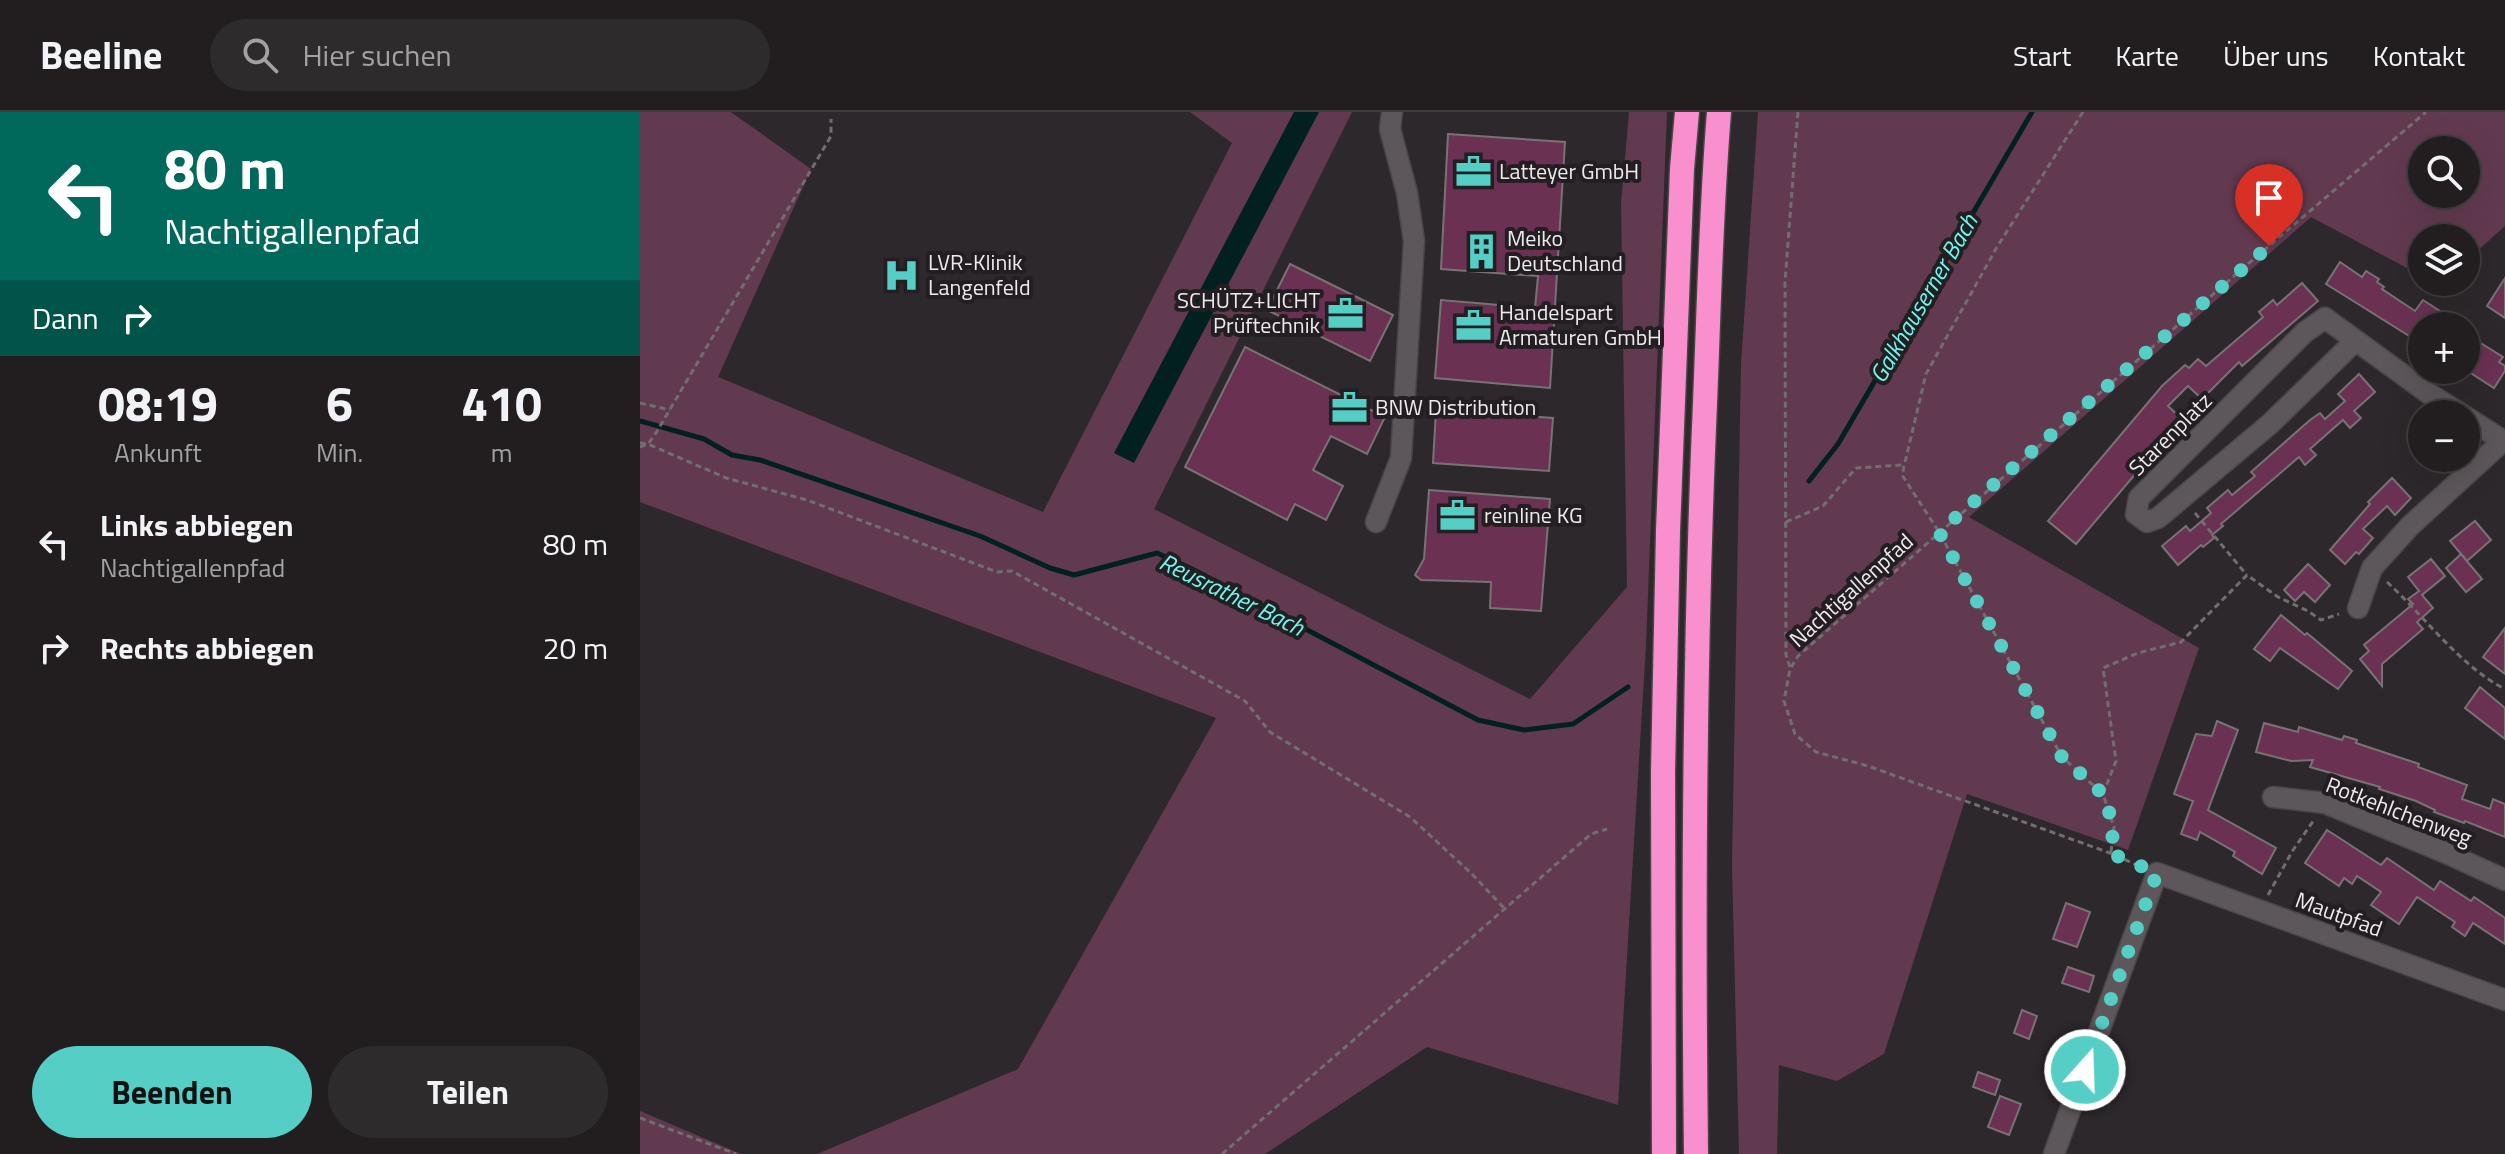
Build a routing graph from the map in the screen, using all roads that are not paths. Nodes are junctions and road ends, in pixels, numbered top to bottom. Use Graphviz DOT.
graph roads {
  1 [pos="1392,112"];
  2 [pos="1687,112"];
  3 [pos="1719,112"];
  4 [pos="2355,341"];
  5 [pos="2441,400"];
  6 [pos="2480,426"];
  7 [pos="2504,441"];
  8 [pos="1376,522"];
  9 [pos="2358,608"];
  10 [pos="2273,797"];
  11 [pos="2505,880"];
  12 [pos="2505,1000"];
  13 [pos="1664,1154"];
  14 [pos="1696,1154"];
  15 [pos="2054,1154"];
  1 -- 8 [label="street"];
  2 -- 13 [label="highway"];
  3 -- 14 [label="highway"];
  4 -- 4 [label="street, Starenplatz"];
  4 -- 5 [label="street"];
  6 -- 7 [label="street"];
  7 -- 9 [label="street"];
  10 -- 11 [label="street, Rotkehlchenweg"];
  12 -- 15 [label="street, Mautpfad"];
}
